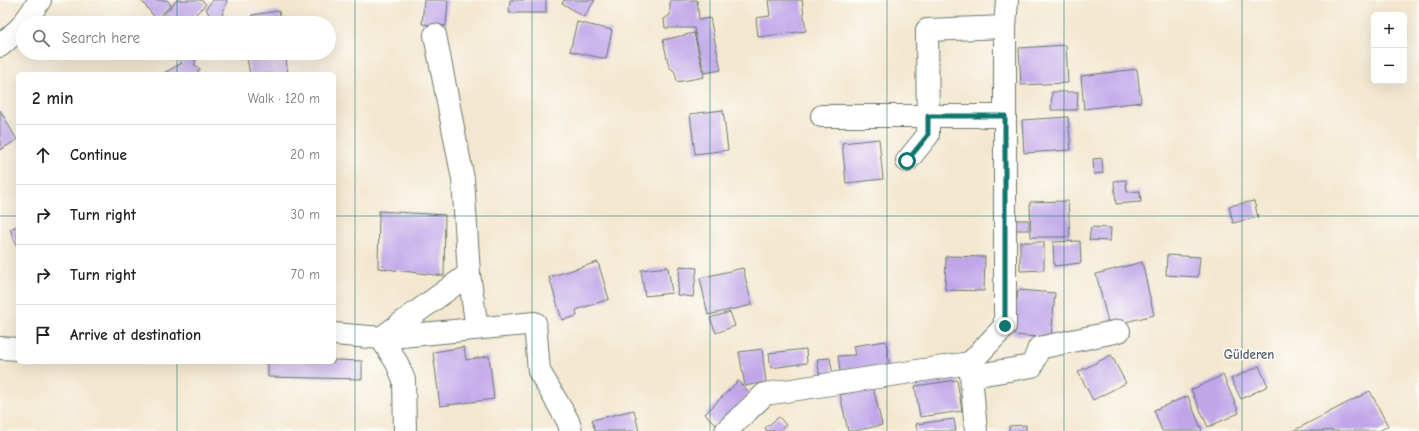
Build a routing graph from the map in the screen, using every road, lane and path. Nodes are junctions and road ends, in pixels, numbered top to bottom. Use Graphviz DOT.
graph roads {
  1 [pos="40,0"];
  2 [pos="1007,0"];
  3 [pos="28,16"];
  4 [pos="1005,27"];
  5 [pos="16,33"];
  6 [pos="434,35"];
  7 [pos="0,46"];
  8 [pos="822,116"];
  9 [pos="928,116"];
  10 [pos="1005,116"];
  11 [pos="907,161"];
  12 [pos="469,274"];
  13 [pos="477,328"];
  14 [pos="1119,331"];
  15 [pos="336,334"];
  16 [pos="380,338"];
  17 [pos="0,348"];
  18 [pos="16,348"];
  19 [pos="971,369"];
  20 [pos="405,431"];
  21 [pos="571,431"];
  22 [pos="726,431"];
  23 [pos="976,431"];
  1 -- 3 [label="street"];
  2 -- 4 [label="street"];
  4 -- 9 [label="street"];
  4 -- 10 [label="street"];
  5 -- 7 [label="street"];
  6 -- 12 [label="street"];
  8 -- 9 [label="street"];
  9 -- 10 [label="street"];
  9 -- 11 [label="street"];
  10 -- 19 [label="street"];
  12 -- 13 [label="street"];
  12 -- 16 [label="street"];
  13 -- 16 [label="street"];
  13 -- 21 [label="street"];
  14 -- 19 [label="street"];
  15 -- 16 [label="street"];
  16 -- 20 [label="street"];
  17 -- 18 [label="street"];
  19 -- 22 [label="street"];
  19 -- 23 [label="street"];
}
